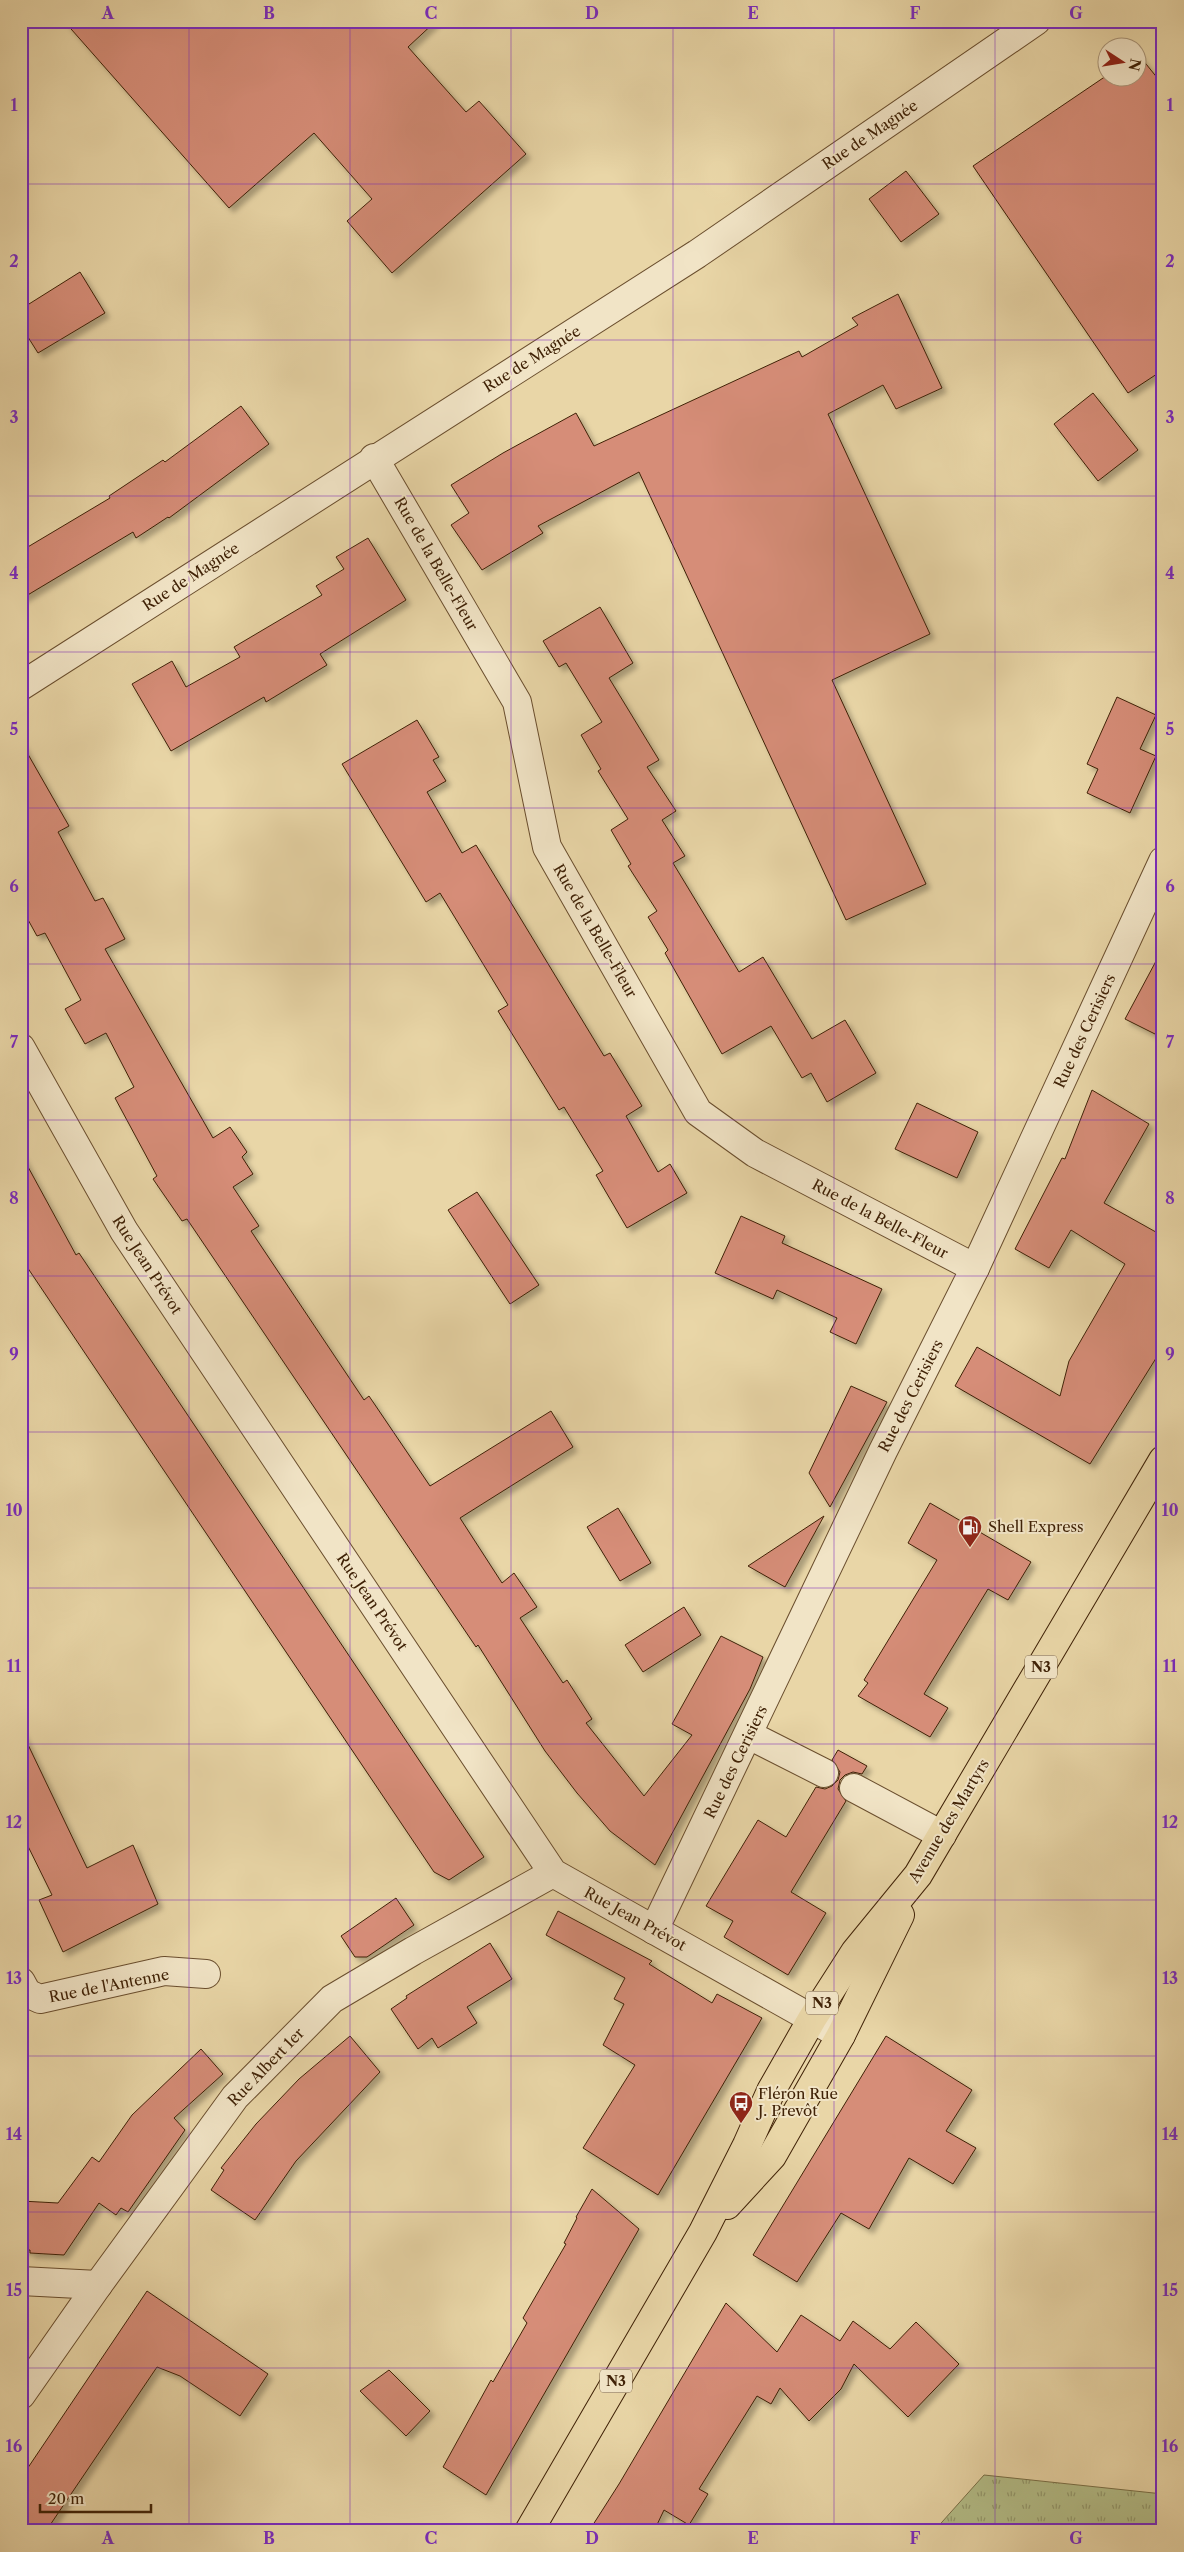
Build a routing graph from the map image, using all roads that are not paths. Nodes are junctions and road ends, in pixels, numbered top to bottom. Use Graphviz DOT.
graph roads {
  1 [pos="1036,21"];
  2 [pos="374,458"];
  3 [pos="21,686"];
  4 [pos="1163,861"];
  5 [pos="21,1048"];
  6 [pos="975,1268"];
  7 [pos="1163,1460"];
  8 [pos="749,1735"];
  9 [pos="824,1773"];
  10 [pos="854,1788"];
  11 [pos="942,1835"];
  12 [pos="553,1873"];
  13 [pos="917,1881"];
  14 [pos="654,1930"];
  15 [pos="206,1974"];
  16 [pos="21,1982"];
  17 [pos="812,2019"];
  18 [pos="840,2035"];
  19 [pos="703,2232"];
  20 [pos="21,2281"];
  21 [pos="98,2285"];
  22 [pos="21,2395"];
  23 [pos="529,2531"];
  1 -- 2 [label="street, Rue de Magnée"];
  2 -- 3 [label="street, Rue de Magnée"];
  2 -- 6 [label="street, Rue de la Belle-Fleur"];
  4 -- 6 [label="street, Rue des Cerisiers"];
  5 -- 12 [label="street, Rue Jean Prévot"];
  6 -- 8 [label="street, Rue des Cerisiers"];
  7 -- 11 [label="main road, Avenue des Martyrs / N3"];
  8 -- 9 [label="street"];
  8 -- 14 [label="street, Rue des Cerisiers"];
  10 -- 11 [label="street"];
  11 -- 13 [label="main road, Avenue des Martyrs / N3"];
  12 -- 14 [label="street, Rue Jean Prévot"];
  12 -- 21 [label="street, Rue Albert 1er"];
  13 -- 17 [label="main road, Avenue des Martyrs / N3"];
  13 -- 18 [label="main road, Avenue des Martyrs / N3"];
  14 -- 17 [label="street, Rue Jean Prévot"];
  15 -- 16 [label="street, Rue de l'Antenne"];
  17 -- 18 [label="street, Rue Jean Prévot"];
  17 -- 19 [label="main road, Avenue des Martyrs / N3"];
  18 -- 19 [label="main road, Avenue des Martyrs / N3"];
  19 -- 23 [label="main road, Avenue des Martyrs / N3"];
  20 -- 21 [label="street"];
  21 -- 22 [label="street, Rue Albert 1er"];
}
